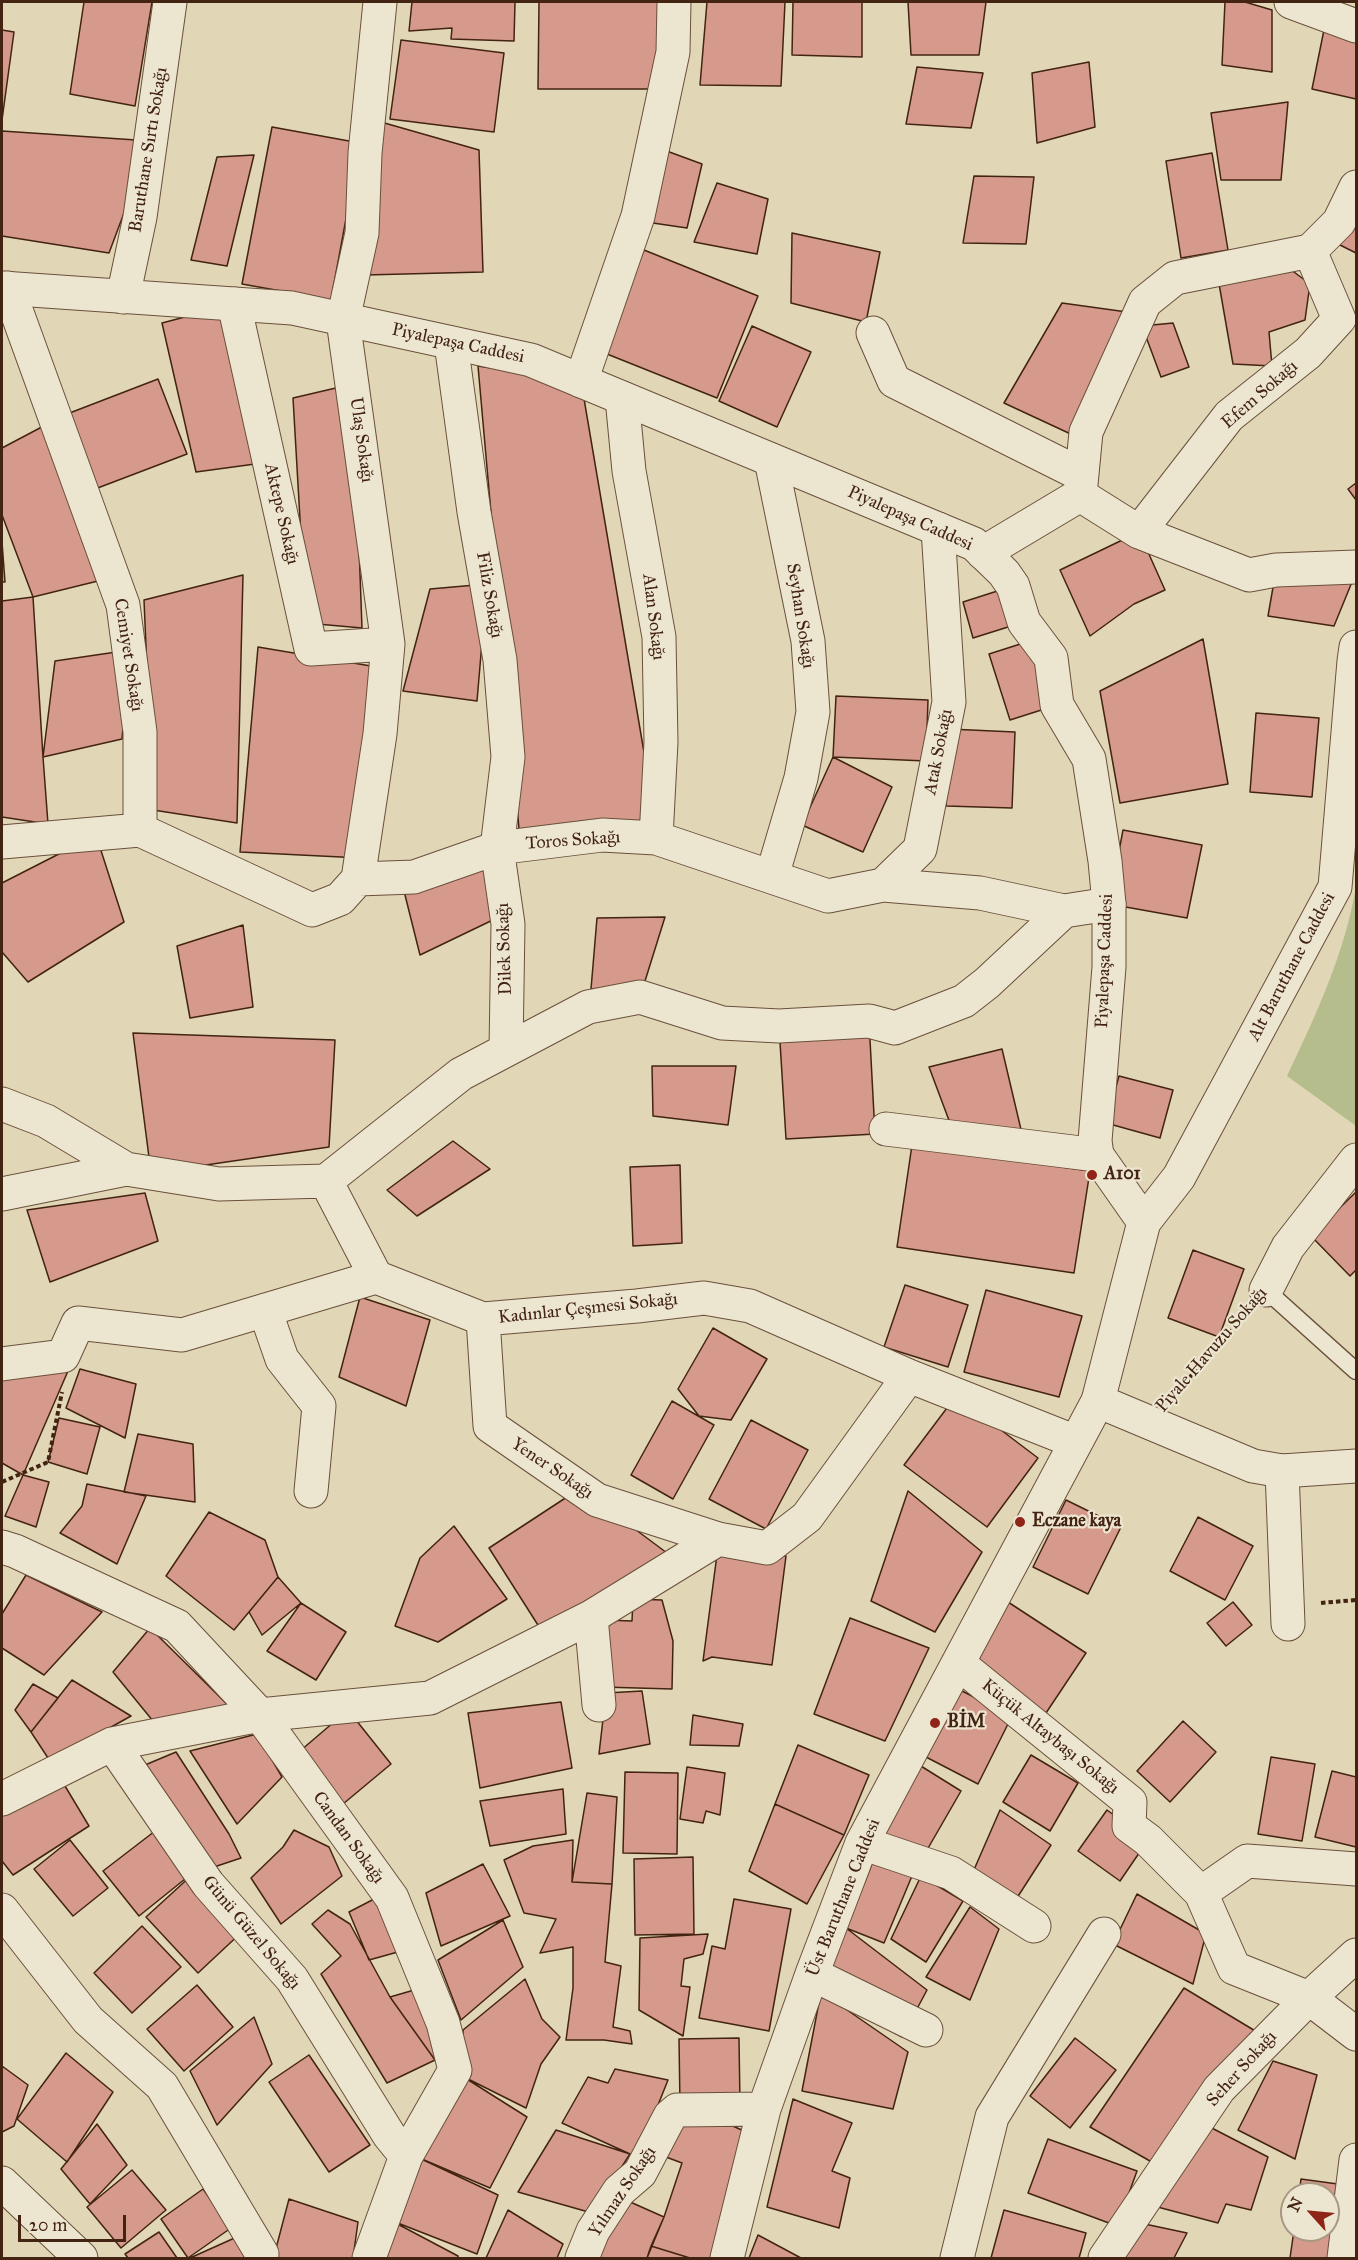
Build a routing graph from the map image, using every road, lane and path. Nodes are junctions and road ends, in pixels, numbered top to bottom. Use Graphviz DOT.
graph roads {
  1 [pos="170,2"];
  2 [pos="380,2"];
  3 [pos="674,2"];
  4 [pos="1291,2"];
  5 [pos="1356,26"];
  6 [pos="1356,187"];
  7 [pos="1310,251"];
  8 [pos="5,288"];
  9 [pos="123,297"];
  10 [pos="234,304"];
  11 [pos="343,320"];
  12 [pos="873,333"];
  13 [pos="452,343"];
  14 [pos="581,381"];
  15 [pos="622,398"];
  16 [pos="771,460"];
  17 [pos="1081,485"];
  18 [pos="938,529"];
  19 [pos="1139,532"];
  20 [pos="983,554"];
  21 [pos="1356,567"];
  22 [pos="388,644"];
  23 [pos="1356,648"];
  24 [pos="140,830"];
  25 [pos="656,838"];
  26 [pos="2,842"];
  27 [pos="497,848"];
  28 [pos="772,876"];
  29 [pos="358,879"];
  30 [pos="883,885"];
  31 [pos="1109,904"];
  32 [pos="1064,911"];
  33 [pos="506,1050"];
  34 [pos="2,1104"];
  35 [pos="886,1129"];
  36 [pos="1097,1155"];
  37 [pos="1356,1160"];
  38 [pos="126,1169"];
  39 [pos="326,1181"];
  40 [pos="2,1194"];
  41 [pos="1144,1222"];
  42 [pos="376,1277"];
  43 [pos="1266,1290"];
  44 [pos="265,1310"];
  45 [pos="483,1320"];
  46 [pos="2,1364"];
  47 [pos="1356,1371"];
  48 [pos="909,1376"];
  49 [pos="63,1387"];
  50 [pos="1098,1401"];
  51 [pos="1150,1422"];
  52 [pos="1076,1442"];
  53 [pos="1356,1466"];
  54 [pos="1282,1471"];
  55 [pos="2,1482"];
  56 [pos="310,1491"];
  57 [pos="718,1539"];
  58 [pos="2,1547"];
  59 [pos="591,1617"];
  60 [pos="1288,1624"];
  61 [pos="958,1664"];
  62 [pos="599,1705"];
  63 [pos="260,1715"];
  64 [pos="112,1744"];
  65 [pos="2,1799"];
  66 [pos="862,1843"];
  67 [pos="1356,1869"];
  68 [pos="1201,1893"];
  69 [pos="2,1910"];
  70 [pos="1034,1926"];
  71 [pos="1104,1934"];
  72 [pos="1356,1955"];
  73 [pos="812,1974"];
  74 [pos="1309,1998"];
  75 [pos="926,2030"];
  76 [pos="1356,2034"];
  77 [pos="764,2109"];
  78 [pos="406,2156"];
  79 [pos="1356,2160"];
  80 [pos="2,2184"];
  81 [pos="81,2259"];
  82 [pos="261,2259"];
  83 [pos="369,2259"];
  84 [pos="582,2259"];
  85 [pos="728,2259"];
  86 [pos="957,2259"];
  87 [pos="1105,2259"];
  88 [pos="1344,2259"];
  1 -- 9 [label="street, Baruthane Sırtı Sokağı"];
  2 -- 11 [label="street, Ulaş Sokağı"];
  3 -- 14 [label="street"];
  4 -- 5 [label="street"];
  6 -- 7 [label="street"];
  7 -- 17 [label="street"];
  7 -- 19 [label="street, Efem Sokağı"];
  8 -- 9 [label="street, Piyalepaşa Caddesi"];
  8 -- 24 [label="street, Cemiyet Sokağı"];
  9 -- 10 [label="street, Piyalepaşa Caddesi"];
  10 -- 11 [label="street, Piyalepaşa Caddesi"];
  10 -- 22 [label="street, Aktepe Sokağı"];
  11 -- 13 [label="street, Piyalepaşa Caddesi"];
  11 -- 22 [label="street, Ulaş Sokağı"];
  12 -- 17 [label="street"];
  13 -- 14 [label="street, Piyalepaşa Caddesi"];
  13 -- 27 [label="street, Filiz Sokağı"];
  14 -- 15 [label="street, Piyalepaşa Caddesi"];
  15 -- 16 [label="street, Piyalepaşa Caddesi"];
  15 -- 25 [label="street, Alan Sokağı"];
  16 -- 18 [label="street, Piyalepaşa Caddesi"];
  16 -- 28 [label="street, Seyhan Sokağı"];
  17 -- 19 [label="street"];
  17 -- 20 [label="street"];
  18 -- 20 [label="street, Piyalepaşa Caddesi"];
  18 -- 30 [label="street, Atak Sokağı"];
  19 -- 21 [label="street"];
  20 -- 31 [label="street, Piyalepaşa Caddesi"];
  22 -- 29 [label="street, Ulaş Sokağı"];
  23 -- 41 [label="street, Alt Baruthane Caddesi"];
  24 -- 26 [label="street"];
  24 -- 29 [label="street"];
  25 -- 27 [label="street, Toros Sokağı"];
  25 -- 28 [label="street, Toros Sokağı"];
  27 -- 29 [label="street, Toros Sokağı"];
  27 -- 33 [label="street, Dilek Sokağı"];
  28 -- 30 [label="street, Toros Sokağı"];
  30 -- 32 [label="street, Toros Sokağı"];
  31 -- 32 [label="street"];
  31 -- 36 [label="street, Piyalepaşa Caddesi"];
  32 -- 33 [label="street"];
  33 -- 39 [label="street"];
  34 -- 38 [label="street"];
  35 -- 36 [label="street"];
  36 -- 41 [label="street"];
  37 -- 43 [label="street, Piyale Havuzu Sokağı"];
  38 -- 39 [label="street"];
  38 -- 40 [label="street"];
  39 -- 42 [label="street"];
  41 -- 50 [label="street"];
  42 -- 44 [label="street"];
  42 -- 45 [label="street, Kadınlar Çeşmesi Sokağı"];
  43 -- 47 [label="lane"];
  43 -- 51 [label="path, Piyale Havuzu Sokağı"];
  44 -- 46 [label="street"];
  44 -- 56 [label="street"];
  45 -- 48 [label="street, Kadınlar Çeşmesi Sokağı"];
  45 -- 57 [label="street, Yener Sokağı"];
  48 -- 52 [label="street, Kadınlar Çeşmesi Sokağı"];
  48 -- 57 [label="street"];
  49 -- 55 [label="path"];
  50 -- 51 [label="street"];
  50 -- 52 [label="street, Üst Baruthane Caddesi"];
  51 -- 54 [label="street"];
  52 -- 61 [label="street, Üst Baruthane Caddesi"];
  53 -- 54 [label="street"];
  54 -- 60 [label="street"];
  57 -- 59 [label="street"];
  58 -- 63 [label="street, Candan Sokağı"];
  59 -- 62 [label="street"];
  59 -- 63 [label="street"];
  61 -- 66 [label="street, Üst Baruthane Caddesi"];
  61 -- 68 [label="street, Küçük Altaybaşı Sokağı"];
  63 -- 64 [label="street"];
  63 -- 78 [label="street, Candan Sokağı"];
  64 -- 65 [label="street"];
  64 -- 78 [label="street, Günü Güzel Sokağı"];
  66 -- 70 [label="street"];
  66 -- 73 [label="street, Üst Baruthane Caddesi"];
  67 -- 68 [label="street"];
  68 -- 74 [label="street, Küçük Altaybaşı Sokağı"];
  69 -- 82 [label="street"];
  71 -- 86 [label="street"];
  72 -- 74 [label="street, Seher Sokağı"];
  73 -- 75 [label="street"];
  73 -- 77 [label="street, Üst Baruthane Caddesi"];
  74 -- 76 [label="street, Küçük Altaybaşı Sokağı"];
  74 -- 87 [label="street, Seher Sokağı"];
  77 -- 84 [label="street, Yılmaz Sokağı"];
  77 -- 85 [label="street, Üst Baruthane Caddesi"];
  78 -- 83 [label="street, Candan Sokağı"];
  79 -- 88 [label="street"];
  80 -- 81 [label="street"];
}
